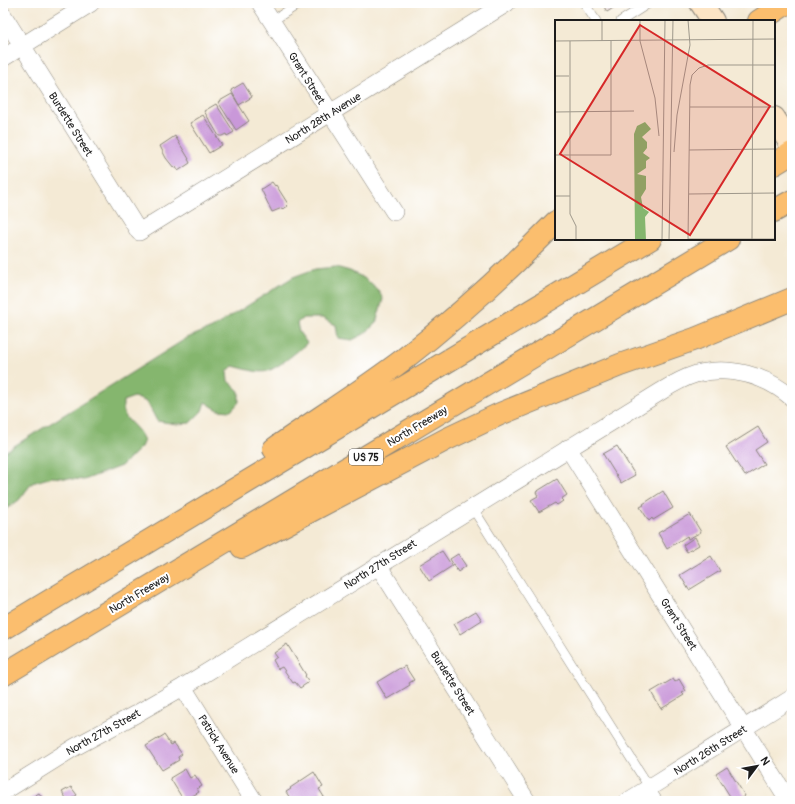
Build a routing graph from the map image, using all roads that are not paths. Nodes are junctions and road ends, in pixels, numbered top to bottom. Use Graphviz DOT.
graph roads {
  1 [pos="91,3"];
  2 [pos="260,3"];
  3 [pos="300,3"];
  4 [pos="506,3"];
  5 [pos="584,3"];
  6 [pos="649,3"];
  7 [pos="701,3"];
  8 [pos="787,3"];
  9 [pos="3,15"];
  10 [pos="595,20"];
  11 [pos="623,20"];
  12 [pos="712,20"];
  13 [pos="761,20"];
  14 [pos="272,21"];
  15 [pos="22,46"];
  16 [pos="3,58"];
  17 [pos="330,113"];
  18 [pos="775,120"];
  19 [pos="792,146"];
  20 [pos="792,153"];
  21 [pos="775,163"];
  22 [pos="792,201"];
  23 [pos="775,211"];
  24 [pos="394,212"];
  25 [pos="555,223"];
  26 [pos="139,232"];
  27 [pos="648,240"];
  28 [pos="726,240"];
  29 [pos="792,299"];
  30 [pos="792,398"];
  31 [pos="568,448"];
  32 [pos="472,507"];
  33 [pos="378,565"];
  34 [pos="37,608"];
  35 [pos="3,629"];
  36 [pos="58,642"];
  37 [pos="3,675"];
  38 [pos="183,687"];
  39 [pos="792,698"];
  40 [pos="744,728"];
  41 [pos="3,792"];
  42 [pos="653,794"];
  43 [pos="254,801"];
  44 [pos="527,801"];
  45 [pos="628,801"];
  46 [pos="790,801"];
  1 -- 15 [label="street"];
  2 -- 14 [label="street, Grant Street"];
  3 -- 14 [label="lane"];
  4 -- 17 [label="street, North 28th Avenue"];
  5 -- 10 [label="lane"];
  6 -- 11 [label="lane"];
  7 -- 12 [label="main road"];
  8 -- 13 [label="highway"];
  9 -- 15 [label="street, Burdette Street"];
  14 -- 17 [label="street, Grant Street"];
  15 -- 16 [label="street"];
  15 -- 26 [label="street, Burdette Street"];
  17 -- 24 [label="street, Grant Street"];
  17 -- 26 [label="street, North 28th Avenue"];
  18 -- 19 [label="main road"];
  20 -- 21 [label="highway"];
  22 -- 23 [label="highway"];
  25 -- 34 [label="highway"];
  27 -- 34 [label="highway"];
  28 -- 36 [label="highway, North Freeway / US 75"];
  29 -- 36 [label="highway"];
  30 -- 31 [label="street, North 27th Street"];
  31 -- 32 [label="street, North 27th Street"];
  31 -- 40 [label="street, Grant Street"];
  32 -- 33 [label="street, North 27th Street"];
  32 -- 42 [label="lane"];
  33 -- 38 [label="street, North 27th Street"];
  33 -- 44 [label="street, Burdette Street"];
  34 -- 35 [label="highway"];
  36 -- 37 [label="highway, North Freeway / US 75"];
  38 -- 41 [label="street, North 27th Street"];
  38 -- 43 [label="street, Patrick Avenue"];
  39 -- 40 [label="street, North 26th Street"];
  40 -- 42 [label="street, North 26th Street"];
  40 -- 46 [label="street, Grant Street"];
  42 -- 45 [label="street, North 26th Street"];
}
